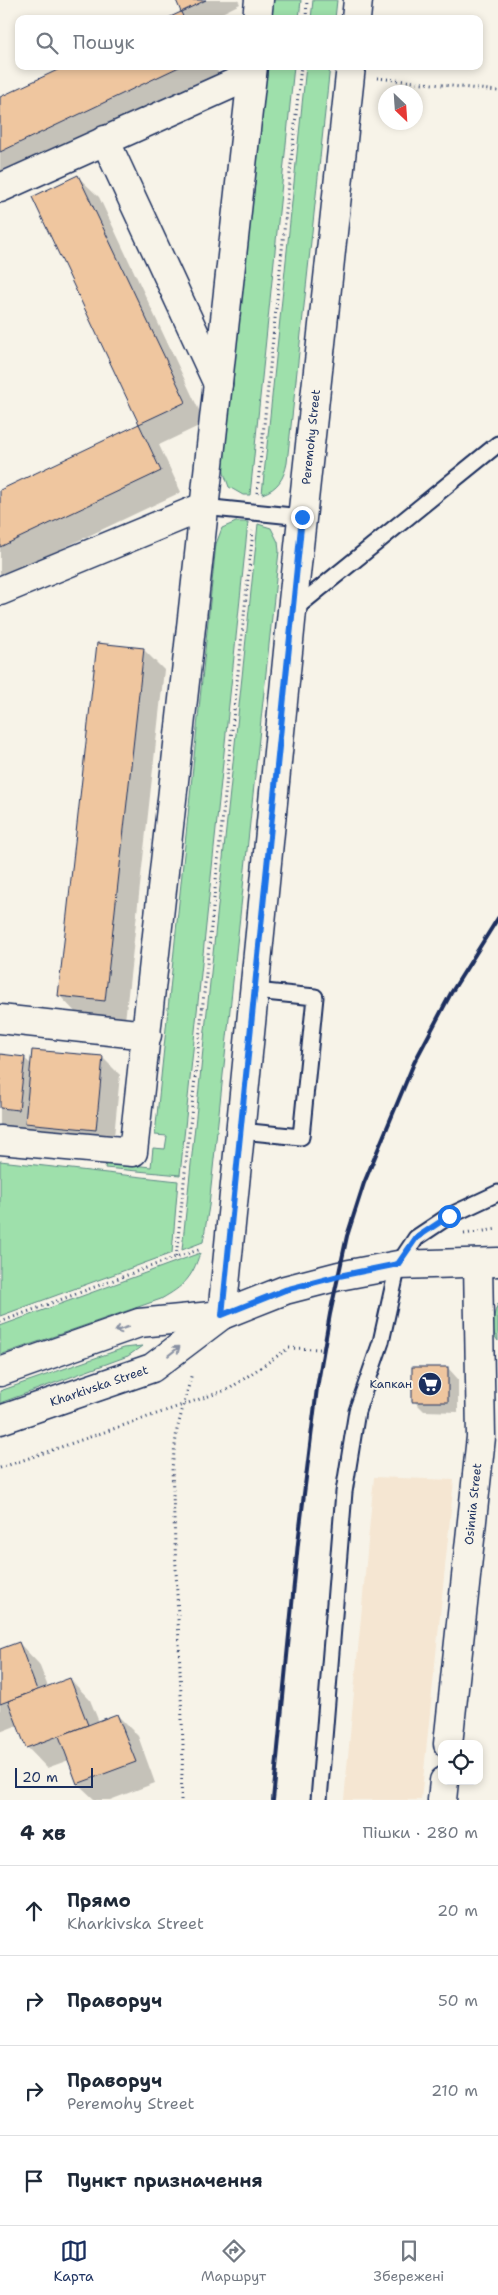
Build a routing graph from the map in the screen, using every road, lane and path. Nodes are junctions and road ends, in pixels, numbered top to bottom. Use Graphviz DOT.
graph roads {
  1 [pos="259,0"];
  2 [pos="308,0"];
  3 [pos="358,0"];
  4 [pos="257,15"];
  5 [pos="306,15"];
  6 [pos="356,15"];
  7 [pos="253,70"];
  8 [pos="301,70"];
  9 [pos="351,71"];
  10 [pos="498,91"];
  11 [pos="105,140"];
  12 [pos="0,188"];
  13 [pos="218,384"];
  14 [pos="498,444"];
  15 [pos="203,507"];
  16 [pos="255,511"];
  17 [pos="302,517"];
  18 [pos="0,591"];
  19 [pos="292,612"];
  20 [pos="255,991"];
  21 [pos="0,1019"];
  22 [pos="147,1035"];
  23 [pos="240,1131"];
  24 [pos="0,1140"];
  25 [pos="498,1193"];
  26 [pos="229,1241"];
  27 [pos="176,1257"];
  28 [pos="488,1262"];
  29 [pos="398,1264"];
  30 [pos="222,1315"];
  31 [pos="0,1322"];
  32 [pos="320,1349"];
  33 [pos="489,1362"];
  34 [pos="196,1366"];
  35 [pos="0,1372"];
  36 [pos="182,1405"];
  37 [pos="0,1420"];
  38 [pos="0,1468"];
  39 [pos="448,1740"];
  40 [pos="444,1785"];
  41 [pos="181,1800"];
  42 [pos="319,1800"];
  43 [pos="442,1800"];
  1 -- 4 [label="street"];
  2 -- 5 [label="path"];
  3 -- 6 [label="street"];
  7 -- 11 [label="street"];
  7 -- 13 [label="street"];
  8 -- 16 [label="path"];
  9 -- 10 [label="path"];
  9 -- 17 [label="street, Peremohy Street"];
  11 -- 12 [label="street"];
  11 -- 13 [label="street"];
  13 -- 15 [label="street"];
  14 -- 19 [label="lane"];
  15 -- 16 [label="lane"];
  15 -- 18 [label="street"];
  15 -- 22 [label="street"];
  16 -- 17 [label="lane"];
  16 -- 27 [label="path"];
  17 -- 19 [label="street, Peremohy Street"];
  19 -- 20 [label="street, Peremohy Street"];
  20 -- 23 [label="street, Peremohy Street"];
  20 -- 23 [label="lane"];
  21 -- 22 [label="street"];
  22 -- 24 [label="street"];
  23 -- 26 [label="street, Peremohy Street"];
  25 -- 29 [label="lane"];
  26 -- 27 [label="path"];
  26 -- 30 [label="street, Peremohy Street"];
  27 -- 31 [label="path"];
  28 -- 29 [label="street"];
  28 -- 33 [label="street, Osinnia Street"];
  29 -- 30 [label="street"];
  29 -- 42 [label="lane"];
  30 -- 35 [label="street, one-way"];
  37 -- 30 [label="street, Kharkivska Street, one-way"];
  32 -- 36 [label="path"];
  33 -- 39 [label="street, Osinnia Street"];
  34 -- 36 [label="path"];
  36 -- 38 [label="path"];
  36 -- 41 [label="path"];
  40 -- 43 [label="street"];
}
